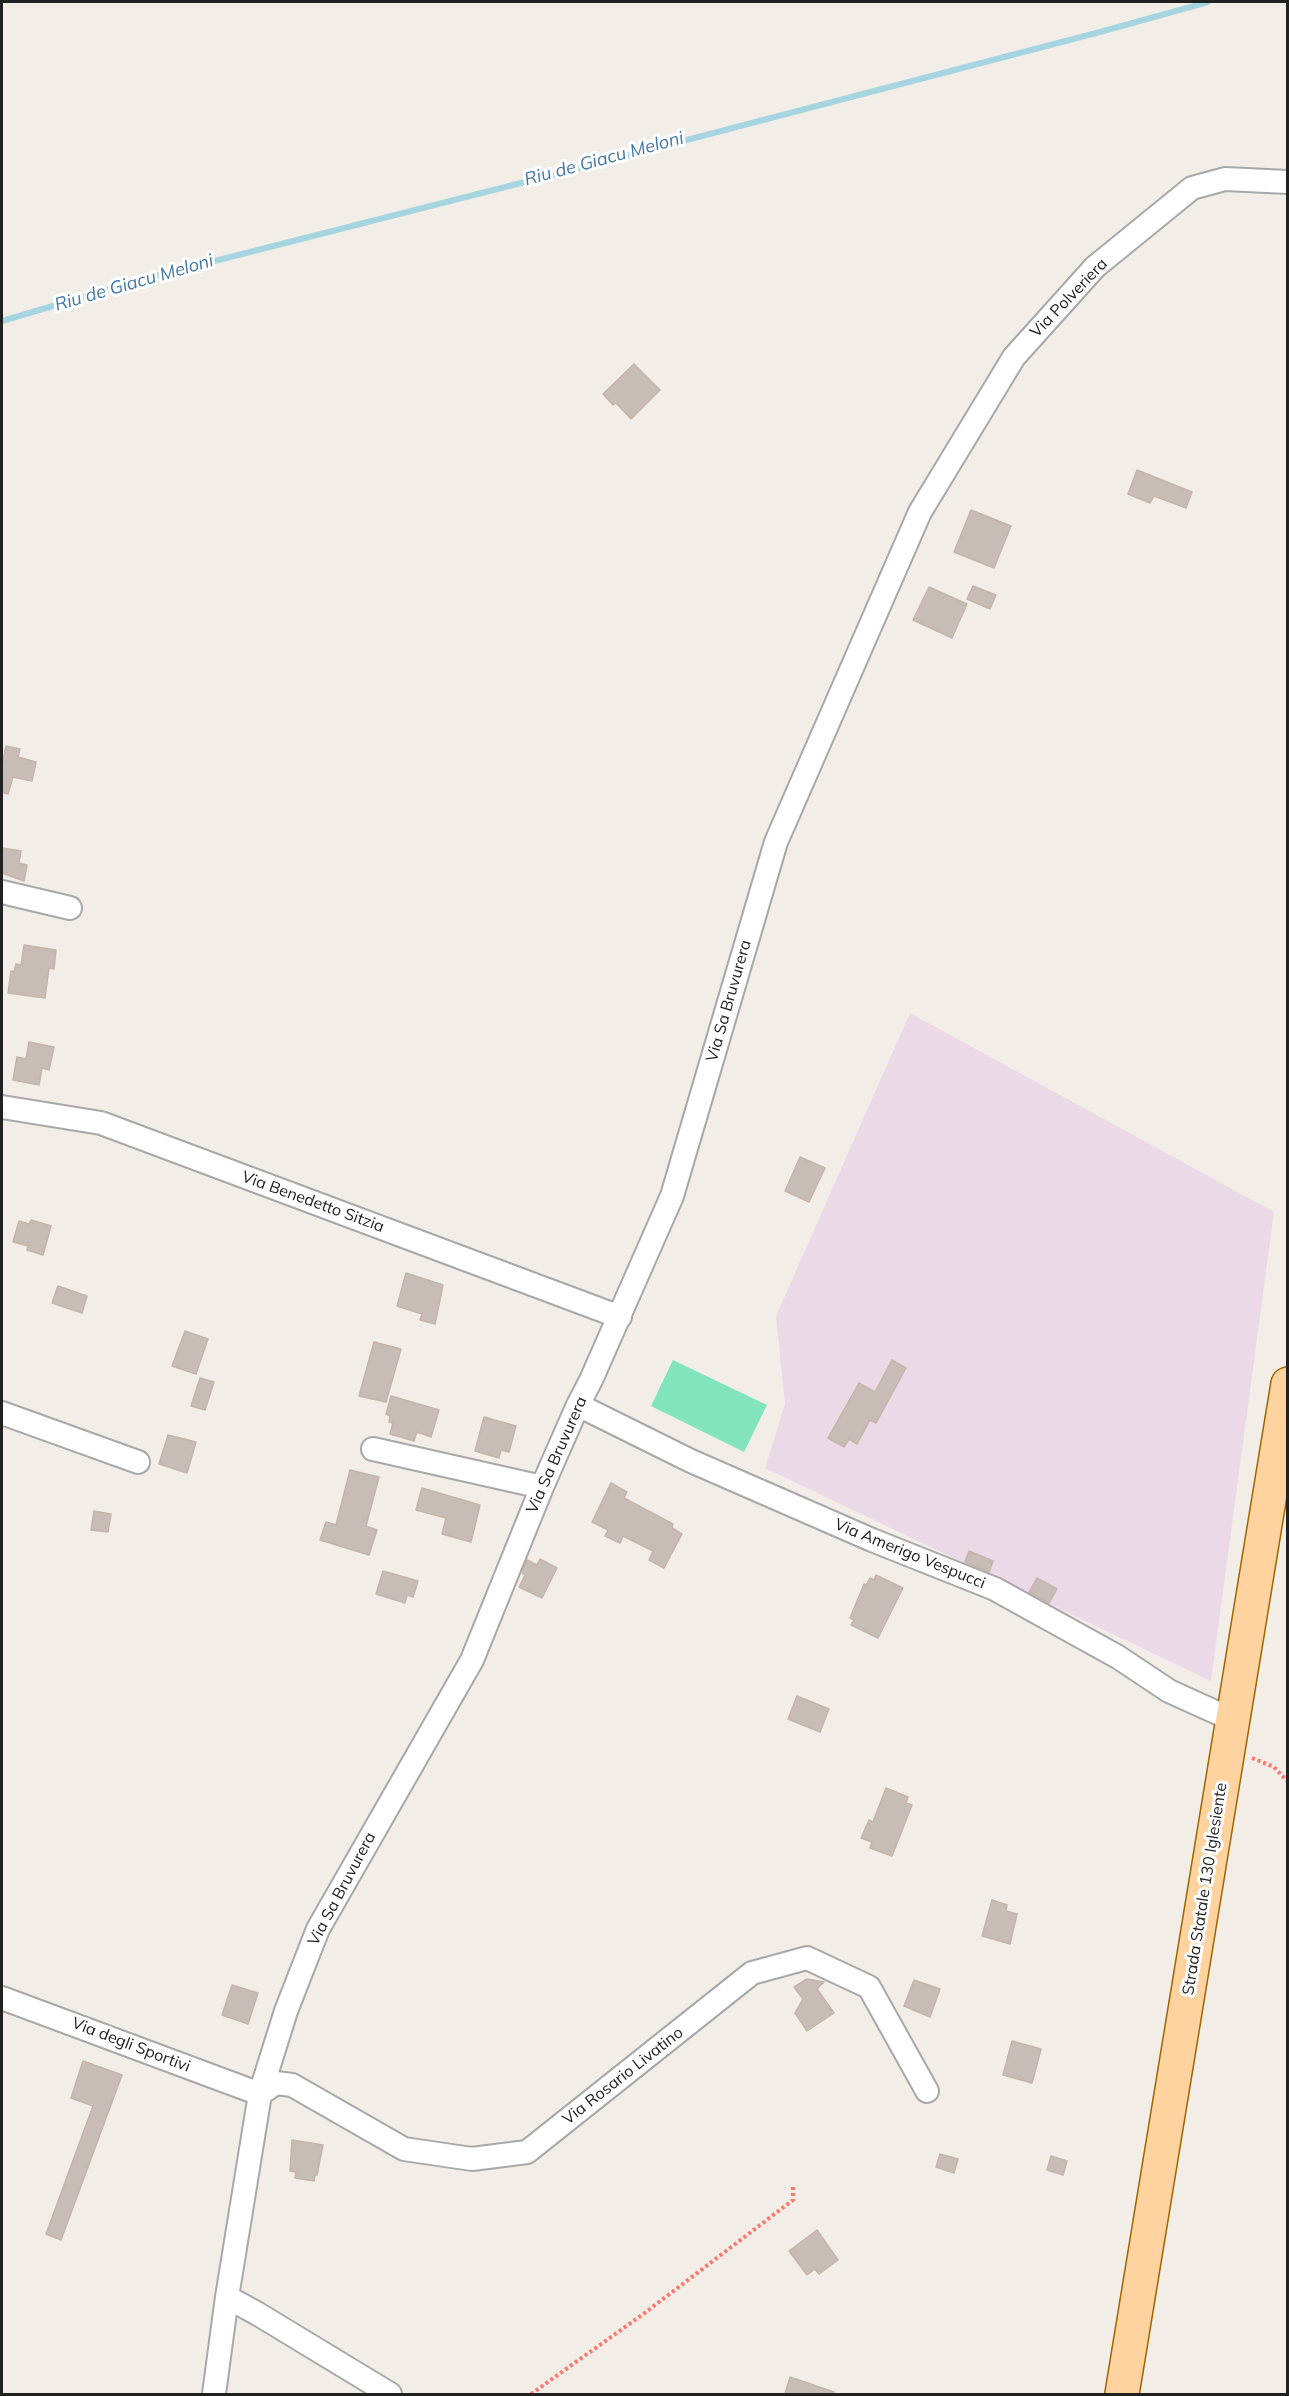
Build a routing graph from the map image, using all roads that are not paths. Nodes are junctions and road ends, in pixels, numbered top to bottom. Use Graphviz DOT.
graph roads {
  1 [pos="1287,182"];
  2 [pos="920,513"];
  3 [pos="2,892"];
  4 [pos="70,908"];
  5 [pos="2,1107"];
  6 [pos="620,1317"];
  7 [pos="1287,1384"];
  8 [pos="578,1405"];
  9 [pos="2,1413"];
  10 [pos="372,1449"];
  11 [pos="138,1462"];
  12 [pos="542,1487"];
  13 [pos="1287,1517"];
  14 [pos="1233,1720"];
  15 [pos="2,1998"];
  16 [pos="927,2091"];
  17 [pos="260,2094"];
  18 [pos="227,2297"];
  19 [pos="214,2394"];
  20 [pos="390,2394"];
  21 [pos="1122,2394"];
  22 [pos="1143,2394"];
  1 -- 2 [label="street, Via Polveriera"];
  2 -- 6 [label="street, Via Sa Bruvurera"];
  3 -- 4 [label="street"];
  5 -- 6 [label="street, Via Benedetto Sitzia"];
  6 -- 8 [label="street, Via Sa Bruvurera"];
  7 -- 14 [label="main road, Strada Statale 130 Iglesiente"];
  8 -- 12 [label="street, Via Sa Bruvurera"];
  8 -- 14 [label="street, Via Amerigo Vespucci"];
  9 -- 11 [label="street"];
  10 -- 12 [label="street"];
  12 -- 17 [label="street, Via Sa Bruvurera"];
  13 -- 22 [label="main road, Strada Statale 130 Iglesiente"];
  14 -- 21 [label="main road, Strada Statale 130 Iglesiente"];
  15 -- 17 [label="street, Via degli Sportivi"];
  16 -- 17 [label="street, Via Rosario Livatino"];
  17 -- 18 [label="street, Via Sa Bruvurera"];
  18 -- 19 [label="street, Via Sa Bruvurera"];
  18 -- 20 [label="street"];
}
